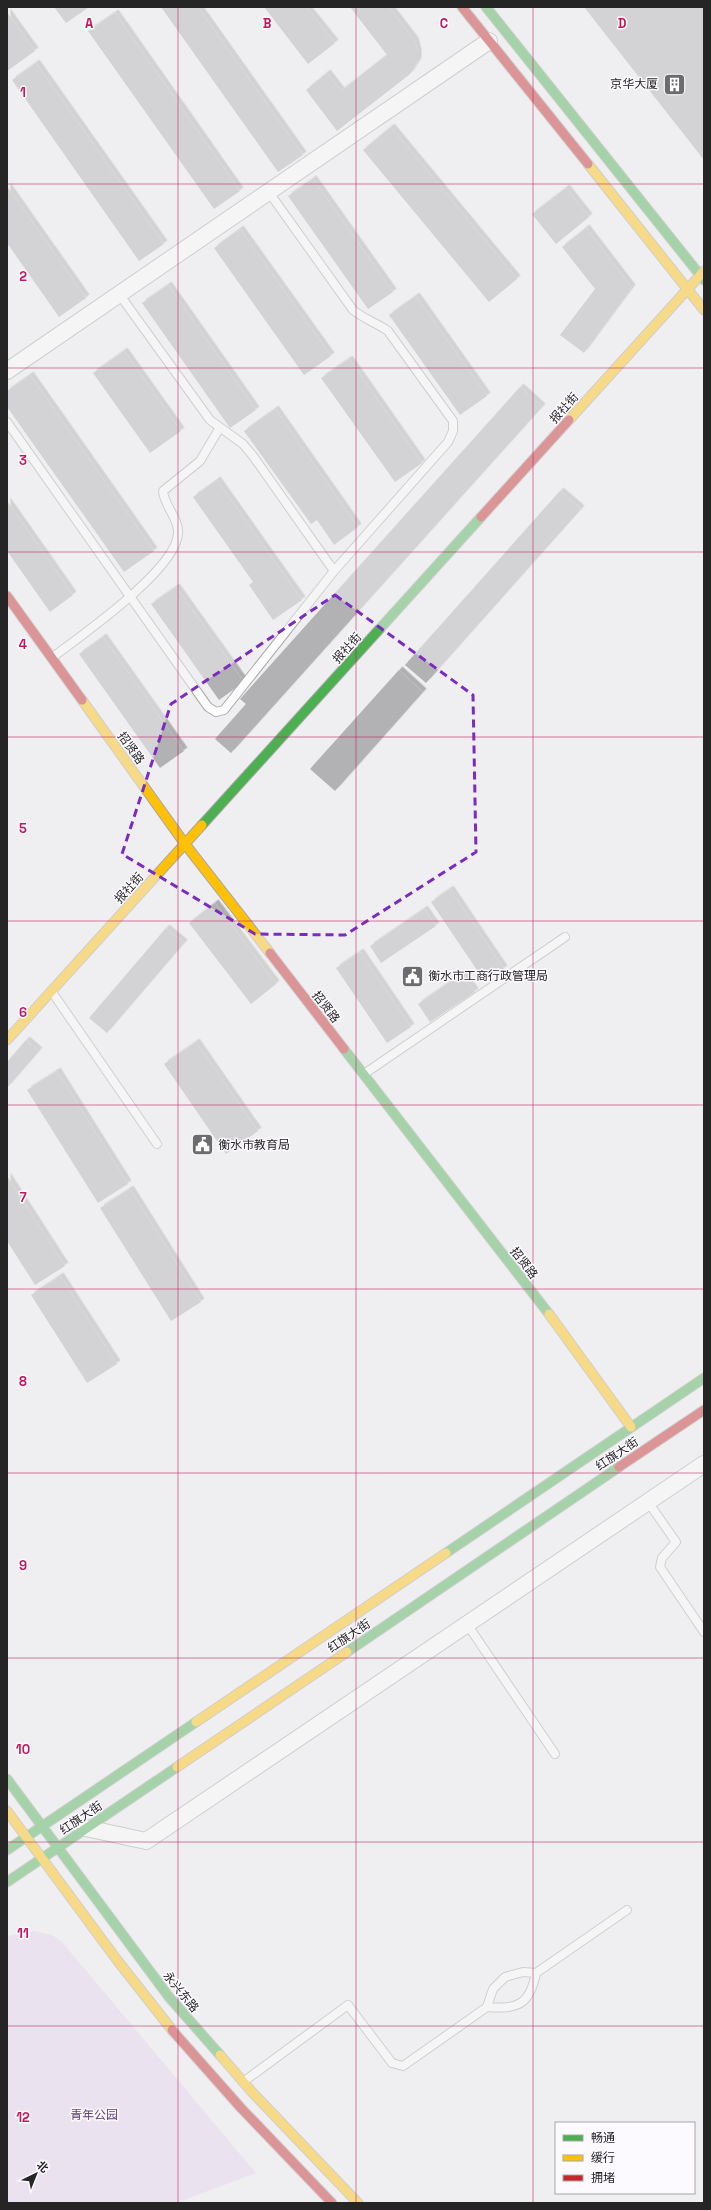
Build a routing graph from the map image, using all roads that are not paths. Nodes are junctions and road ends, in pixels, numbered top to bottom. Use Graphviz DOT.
graph roads {
  1 [pos="462,7"];
  2 [pos="486,7"];
  3 [pos="489,41"];
  4 [pos="268,191"];
  5 [pos="703,275"];
  6 [pos="687,289"];
  7 [pos="119,294"];
  8 [pos="704,310"];
  9 [pos="7,371"];
  10 [pos="7,422"];
  11 [pos="219,428"];
  12 [pos="334,571"];
  13 [pos="7,596"];
  14 [pos="130,596"];
  15 [pos="52,658"];
  16 [pos="185,844"];
  17 [pos="566,937"];
  18 [pos="52,991"];
  19 [pos="7,1040"];
  20 [pos="363,1075"];
  21 [pos="157,1144"];
  22 [pos="704,1378"];
  23 [pos="704,1410"];
  24 [pos="631,1427"];
  25 [pos="704,1464"];
  26 [pos="648,1502"];
  27 [pos="466,1624"];
  28 [pos="704,1632"];
  29 [pos="555,1754"];
  30 [pos="7,1779"];
  31 [pos="7,1811"];
  32 [pos="42,1826"];
  33 [pos="86,1828"];
  34 [pos="26,1837"];
  35 [pos="58,1848"];
  36 [pos="7,1850"];
  37 [pos="42,1858"];
  38 [pos="7,1882"];
  39 [pos="627,1910"];
  40 [pos="536,1973"];
  41 [pos="487,2007"];
  42 [pos="243,2082"];
  43 [pos="332,2203"];
  44 [pos="358,2203"];
  1 -- 3 [label="main road"];
  2 -- 5 [label="main road"];
  3 -- 4 [label="street"];
  3 -- 6 [label="main road"];
  4 -- 7 [label="street"];
  4 -- 12 [label="lane"];
  5 -- 6 [label="main road, 报社街"];
  6 -- 8 [label="main road"];
  6 -- 16 [label="main road, 报社街"];
  7 -- 9 [label="street"];
  7 -- 11 [label="lane"];
  10 -- 14 [label="lane"];
  11 -- 12 [label="lane"];
  11 -- 14 [label="lane"];
  12 -- 14 [label="lane"];
  13 -- 15 [label="main road, 招贤路"];
  14 -- 15 [label="lane"];
  15 -- 16 [label="main road, 招贤路"];
  16 -- 18 [label="main road, 报社街"];
  16 -- 20 [label="main road, 招贤路"];
  17 -- 20 [label="lane"];
  18 -- 19 [label="main road, 报社街"];
  18 -- 21 [label="lane"];
  20 -- 24 [label="main road, 招贤路"];
  22 -- 24 [label="main road, 红旗大街"];
  23 -- 33 [label="main road, 红旗大街"];
  24 -- 32 [label="main road, 红旗大街"];
  25 -- 26 [label="street"];
  26 -- 27 [label="street"];
  26 -- 28 [label="lane"];
  27 -- 29 [label="lane"];
  27 -- 33 [label="street"];
  30 -- 32 [label="main road, 永兴东路"];
  31 -- 34 [label="main road"];
  32 -- 34 [label="main road, 红旗大街"];
  32 -- 35 [label="main road, 永兴东路"];
  33 -- 35 [label="main road, 红旗大街"];
  34 -- 36 [label="main road, 红旗大街"];
  34 -- 37 [label="main road"];
  35 -- 37 [label="main road, 红旗大街"];
  35 -- 42 [label="main road, 永兴东路"];
  37 -- 38 [label="main road, 红旗大街"];
  37 -- 43 [label="main road"];
  39 -- 40 [label="lane"];
  40 -- 41 [label="lane"];
  40 -- 41 [label="lane"];
  41 -- 42 [label="lane"];
  42 -- 44 [label="main road, 永兴东路"];
}
